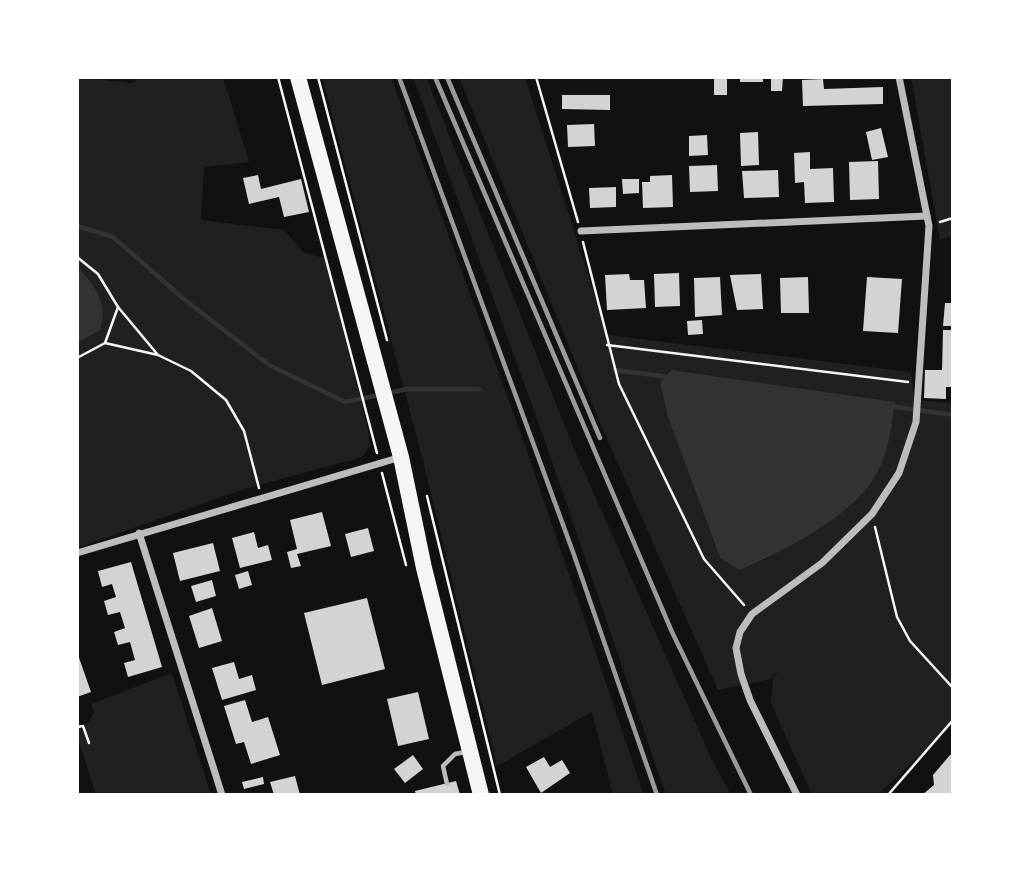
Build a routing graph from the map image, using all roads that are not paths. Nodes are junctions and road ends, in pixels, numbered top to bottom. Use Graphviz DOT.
graph roads {
  1 [pos="298,77"];
  2 [pos="899,77"];
  3 [pos="927,216"];
  4 [pos="581,231"];
  5 [pos="401,457"];
  6 [pos="139,533"];
  7 [pos="77,553"];
  8 [pos="470,751"];
  9 [pos="447,784"];
  10 [pos="222,795"];
  11 [pos="481,795"];
  12 [pos="797,795"];
  1 -- 5 [label="main road"];
  2 -- 3 [label="street"];
  3 -- 4 [label="street"];
  3 -- 12 [label="street"];
  5 -- 6 [label="street"];
  5 -- 8 [label="main road"];
  6 -- 7 [label="street"];
  6 -- 10 [label="street"];
  8 -- 9 [label="lane"];
  8 -- 11 [label="main road"];
}
